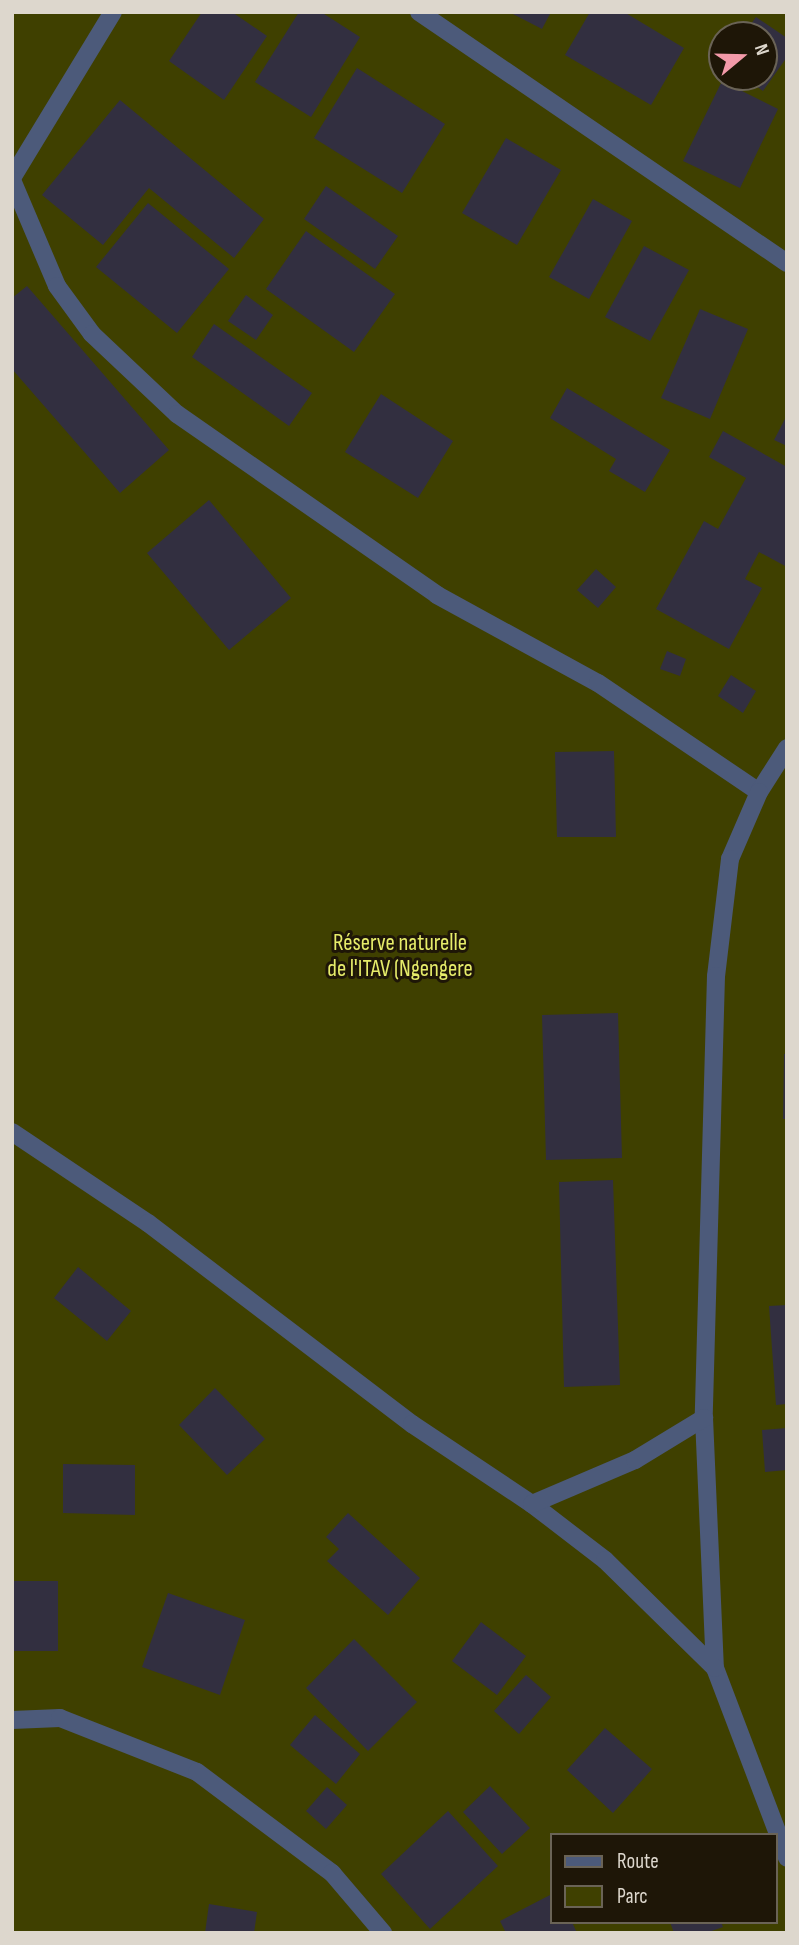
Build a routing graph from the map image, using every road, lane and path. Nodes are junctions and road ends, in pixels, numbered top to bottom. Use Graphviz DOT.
graph roads {
  1 [pos="113,12"];
  2 [pos="419,12"];
  3 [pos="12,179"];
  4 [pos="787,262"];
  5 [pos="787,748"];
  6 [pos="759,792"];
  7 [pos="12,1132"];
  8 [pos="704,1418"];
  9 [pos="532,1504"];
  10 [pos="715,1668"];
  11 [pos="12,1720"];
  12 [pos="778,1833"];
  13 [pos="778,1834"];
  14 [pos="787,1858"];
  15 [pos="383,1933"];
  1 -- 3 [label="street"];
  2 -- 4 [label="street"];
  3 -- 6 [label="street"];
  5 -- 6 [label="street"];
  6 -- 8 [label="street"];
  7 -- 9 [label="street"];
  8 -- 9 [label="street"];
  8 -- 10 [label="street"];
  9 -- 10 [label="street"];
  10 -- 12 [label="street"];
  11 -- 15 [label="street"];
  13 -- 14 [label="street"];
}
